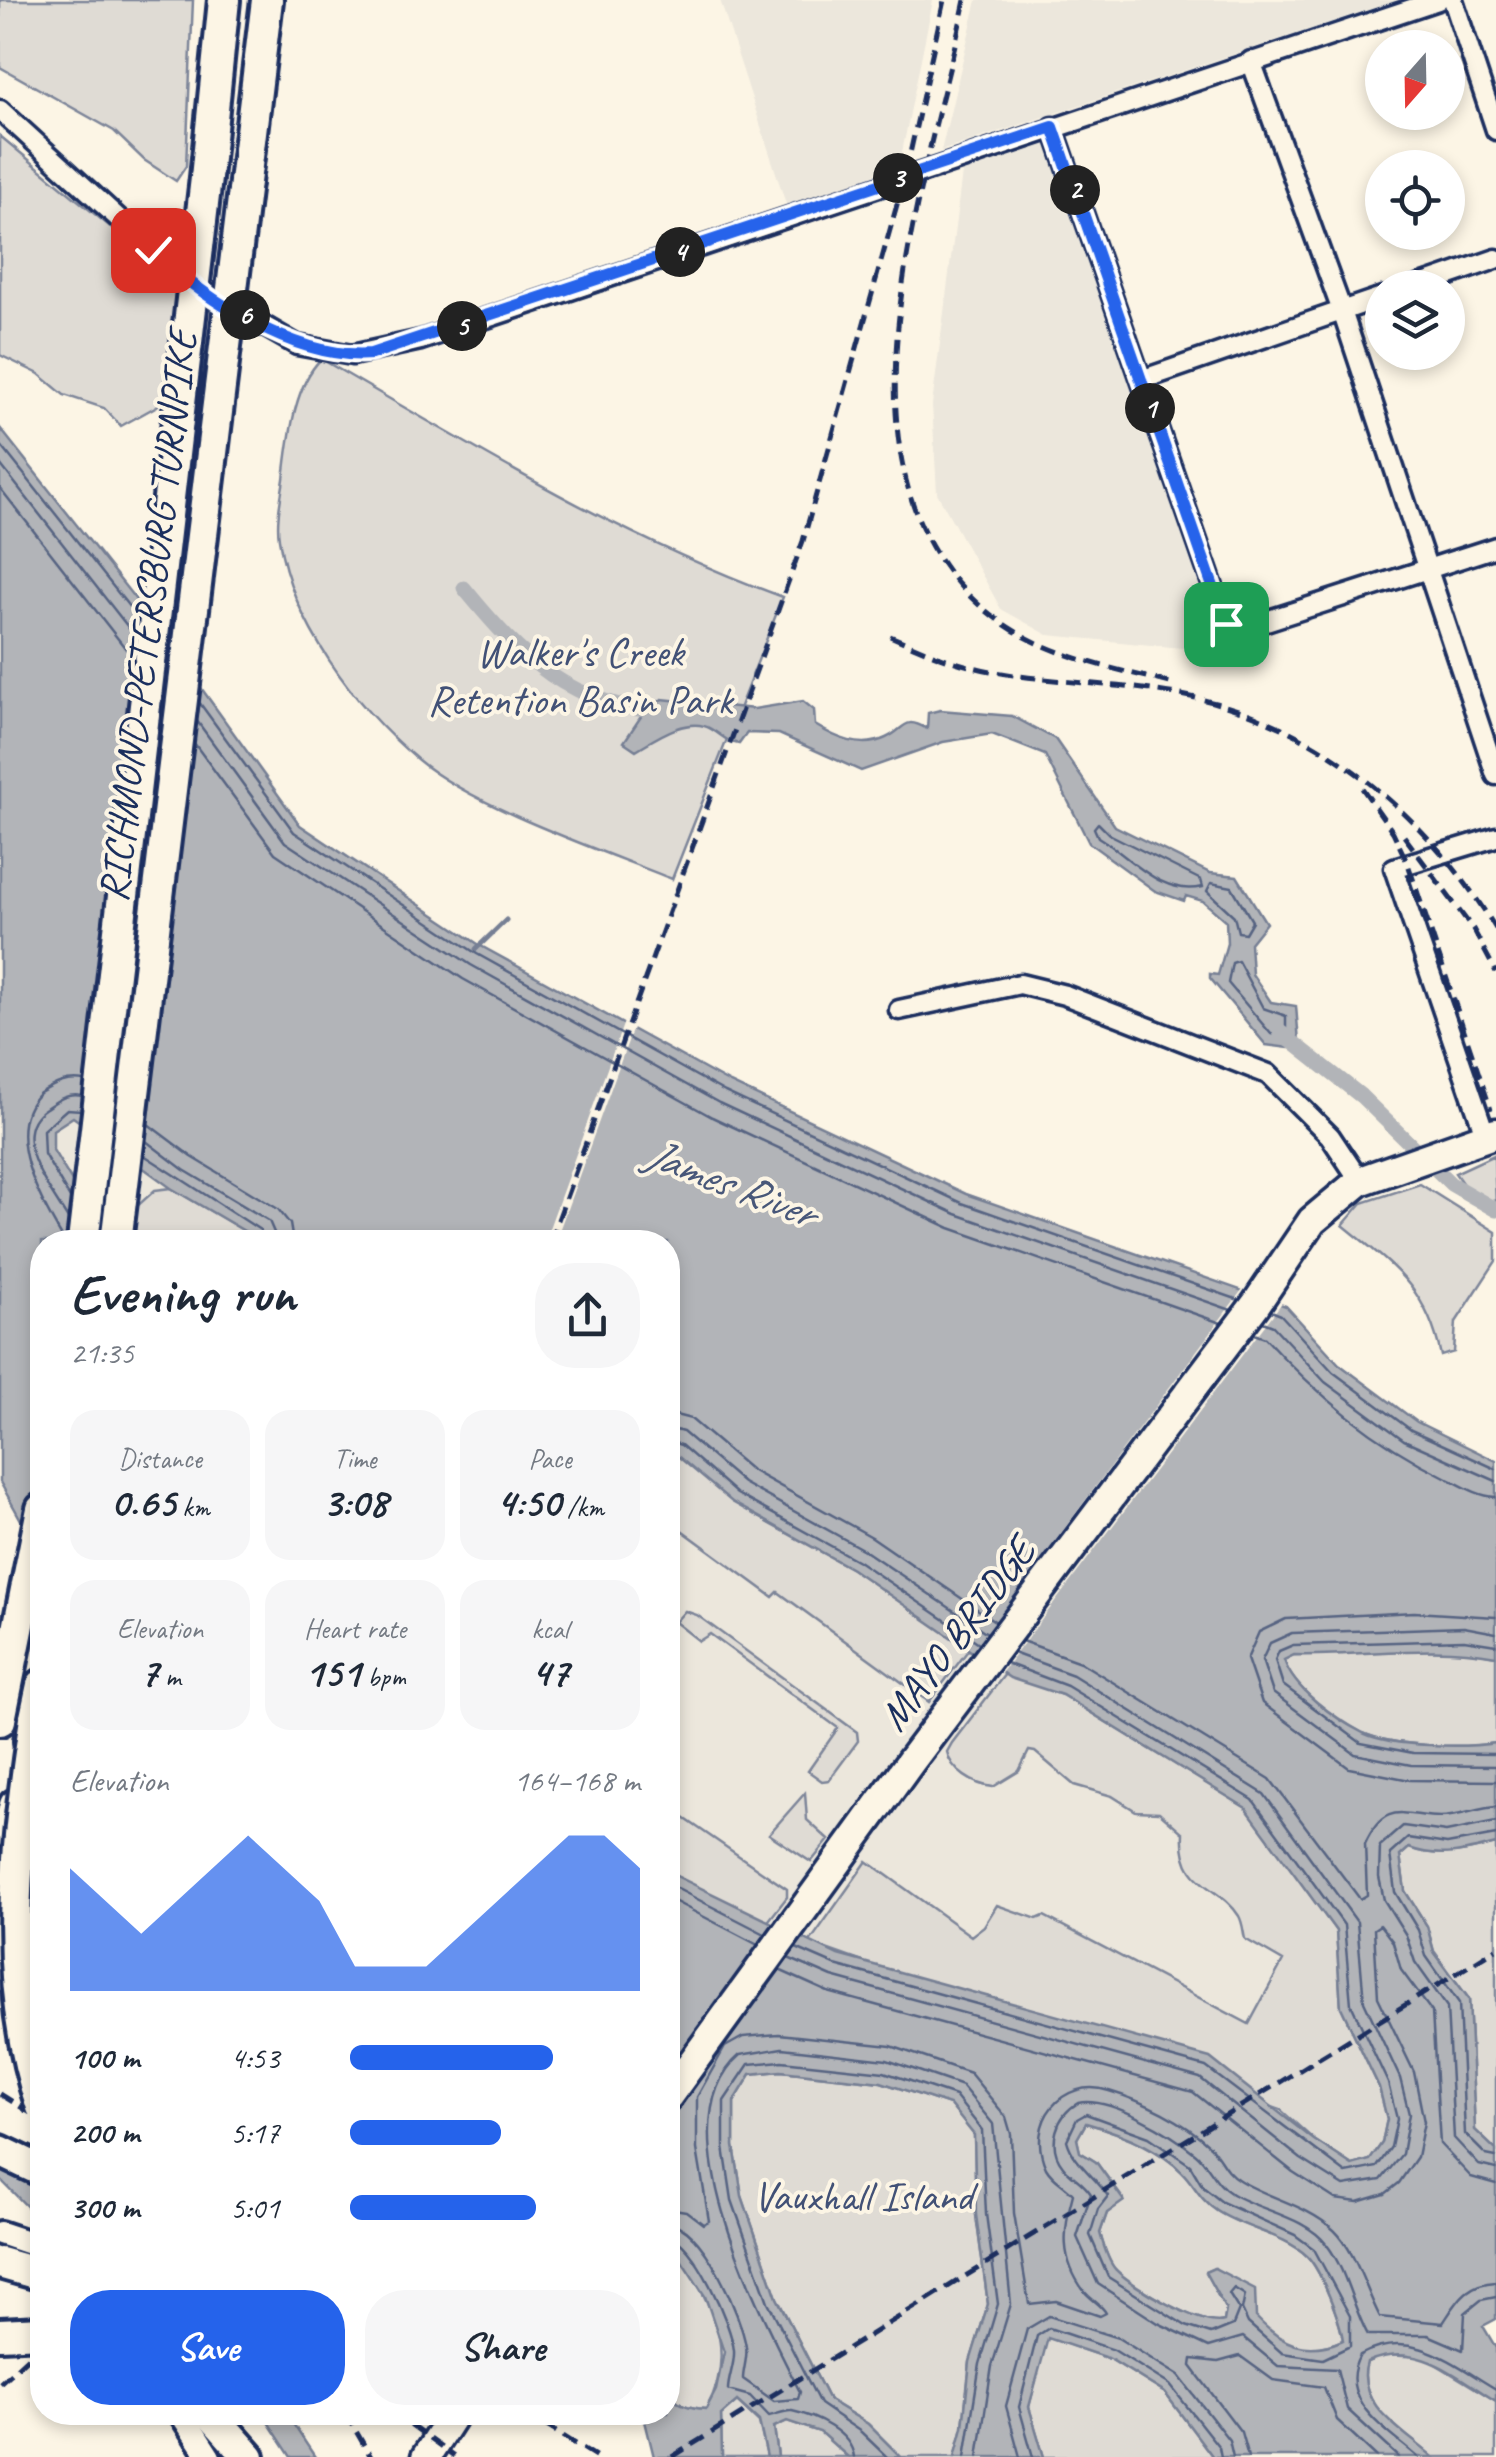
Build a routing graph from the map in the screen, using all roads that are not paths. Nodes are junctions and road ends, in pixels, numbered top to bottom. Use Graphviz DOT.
graph roads {
  1 [pos="224,0"];
  2 [pos="267,0"];
  3 [pos="275,0"];
  4 [pos="1438,0"];
  5 [pos="1453,0"];
  6 [pos="1251,61"];
  7 [pos="254,104"];
  8 [pos="0,110"];
  9 [pos="1053,127"];
  10 [pos="1496,130"];
  11 [pos="1496,258"];
  12 [pos="1462,270"];
  13 [pos="1365,304"];
  14 [pos="1342,311"];
  15 [pos="1140,380"];
  16 [pos="1496,547"];
  17 [pos="1428,570"];
  18 [pos="1496,775"];
  19 [pos="1496,836"];
  20 [pos="899,1010"];
  21 [pos="1491,1135"];
  22 [pos="1360,1181"];
  23 [pos="84,1230"];
  24 [pos="117,1230"];
  25 [pos="30,1552"];
  26 [pos="30,1571"];
  27 [pos="0,1647"];
  28 [pos="0,1720"];
  29 [pos="30,1740"];
  30 [pos="30,1759"];
  31 [pos="0,1860"];
  32 [pos="30,2070"];
  33 [pos="680,2079"];
  34 [pos="0,2151"];
  35 [pos="30,2165"];
  36 [pos="0,2234"];
  37 [pos="30,2243"];
  38 [pos="0,2263"];
  39 [pos="30,2272"];
  40 [pos="30,2333"];
  41 [pos="0,2334"];
  42 [pos="188,2425"];
  43 [pos="222,2425"];
  44 [pos="234,2425"];
  45 [pos="447,2425"];
  46 [pos="250,2452"];
  47 [pos="209,2457"];
  48 [pos="426,2457"];
  1 -- 23 [label="highway, RICHMOND-PETERSBURG TURNPIKE, bridge"];
  2 -- 7 [label="highway, RICHMOND-PETERSBURG TURNPIKE"];
  3 -- 7 [label="highway"];
  4 -- 6 [label="street"];
  5 -- 10 [label="street"];
  6 -- 9 [label="street"];
  6 -- 14 [label="street"];
  7 -- 24 [label="highway, RICHMOND-PETERSBURG TURNPIKE, bridge"];
  8 -- 9 [label="street"];
  9 -- 15 [label="street"];
  11 -- 12 [label="street"];
  13 -- 14 [label="street"];
  14 -- 15 [label="street"];
  14 -- 17 [label="street"];
  15 -- 17 [label="street"];
  16 -- 17 [label="street"];
  17 -- 18 [label="street"];
  19 -- 21 [label="street"];
  20 -- 22 [label="street"];
  21 -- 22 [label="main road, MAYO BRIDGE"];
  22 -- 33 [label="main road, MAYO BRIDGE"];
  25 -- 27 [label="highway"];
  26 -- 28 [label="highway"];
  29 -- 31 [label="highway, bridge"];
  30 -- 32 [label="highway, bridge"];
  34 -- 35 [label="highway"];
  36 -- 37 [label="main road"];
  38 -- 39 [label="highway"];
  40 -- 41 [label="highway"];
  42 -- 47 [label="main road"];
  43 -- 46 [label="highway"];
  44 -- 46 [label="highway"];
  45 -- 48 [label="main road"];
}
